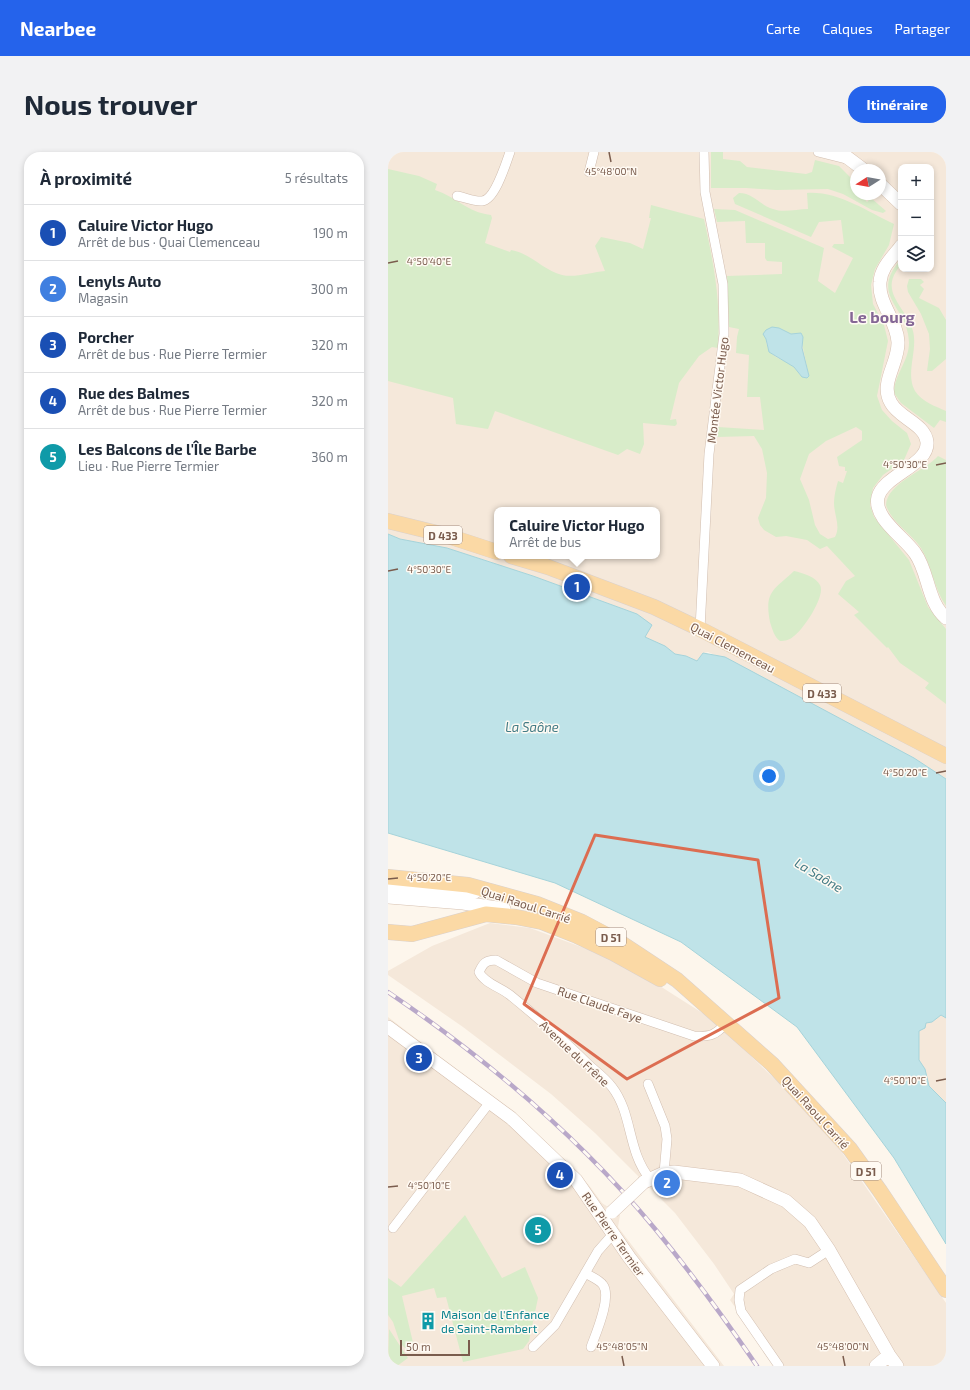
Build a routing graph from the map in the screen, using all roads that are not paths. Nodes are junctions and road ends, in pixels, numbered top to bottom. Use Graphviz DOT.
graph roads {
  1 [pos="510,152"];
  2 [pos="594,152"];
  3 [pos="704,152"];
  4 [pos="818,152"];
  5 [pos="840,152"];
  6 [pos="851,160"];
  7 [pos="856,164"];
  8 [pos="588,172"];
  9 [pos="886,190"];
  10 [pos="457,196"];
  11 [pos="898,201"];
  12 [pos="898,250"];
  13 [pos="388,521"];
  14 [pos="494,551"];
  15 [pos="522,559"];
  16 [pos="946,618"];
  17 [pos="700,629"];
  18 [pos="946,756"];
  19 [pos="388,877"];
  20 [pos="388,887"];
  21 [pos="432,890"];
  22 [pos="498,893"];
  23 [pos="388,897"];
  24 [pos="463,903"];
  25 [pos="457,921"];
  26 [pos="542,922"];
  27 [pos="388,932"];
  28 [pos="479,972"];
  29 [pos="709,1010"];
  30 [pos="726,1023"];
  31 [pos="389,1029"];
  32 [pos="648,1084"];
  33 [pos="490,1102"];
  34 [pos="664,1173"];
  35 [pos="647,1180"];
  36 [pos="608,1215"];
  37 [pos="393,1228"];
  38 [pos="613,1234"];
  39 [pos="829,1250"];
  40 [pos="585,1273"];
  41 [pos="946,1290"];
  42 [pos="533,1347"];
  43 [pos="591,1347"];
  44 [pos="889,1355"];
  45 [pos="713,1366"];
  46 [pos="779,1366"];
  47 [pos="876,1366"];
  48 [pos="897,1366"];
  1 -- 10 [label="street"];
  2 -- 8 [label="street"];
  3 -- 17 [label="street, Montée Victor Hugo"];
  4 -- 6 [label="street"];
  5 -- 6 [label="street"];
  6 -- 7 [label="street"];
  9 -- 11 [label="street"];
  12 -- 16 [label="street"];
  13 -- 14 [label="main road, D 433"];
  15 -- 17 [label="main road, Quai Clemenceau / D 433"];
  17 -- 18 [label="main road, Quai Clemenceau / D 433"];
  19 -- 22 [label="main road, Quai Raoul Carrié / D 51"];
  20 -- 21 [label="street"];
  21 -- 22 [label="street"];
  21 -- 24 [label="street"];
  22 -- 29 [label="main road, Quai Raoul Carrié / D 51"];
  23 -- 24 [label="street"];
  24 -- 25 [label="street"];
  24 -- 26 [label="street"];
  25 -- 26 [label="main road, Quai Raoul Carrié / D 51"];
  25 -- 27 [label="main road, Quai Raoul Carrié / D 51"];
  26 -- 29 [label="main road, Quai Raoul Carrié / D 51"];
  28 -- 30 [label="street, Rue Claude Faye"];
  28 -- 35 [label="street, Avenue du Frêne"];
  29 -- 30 [label="main road, Quai Raoul Carrié / D 51"];
  30 -- 41 [label="main road, Quai Raoul Carrié / D 51"];
  31 -- 33 [label="street, Rue Pierre Termier"];
  32 -- 34 [label="street"];
  33 -- 36 [label="street, Rue Pierre Termier"];
  33 -- 37 [label="street"];
  34 -- 35 [label="street"];
  34 -- 39 [label="street"];
  35 -- 36 [label="street, bridge"];
  36 -- 38 [label="street, Rue Pierre Termier"];
  38 -- 40 [label="street"];
  38 -- 45 [label="street, Rue Pierre Termier"];
  39 -- 44 [label="street"];
  39 -- 46 [label="street"];
  40 -- 42 [label="street"];
  40 -- 43 [label="street"];
  44 -- 47 [label="street"];
  44 -- 48 [label="street"];
}
